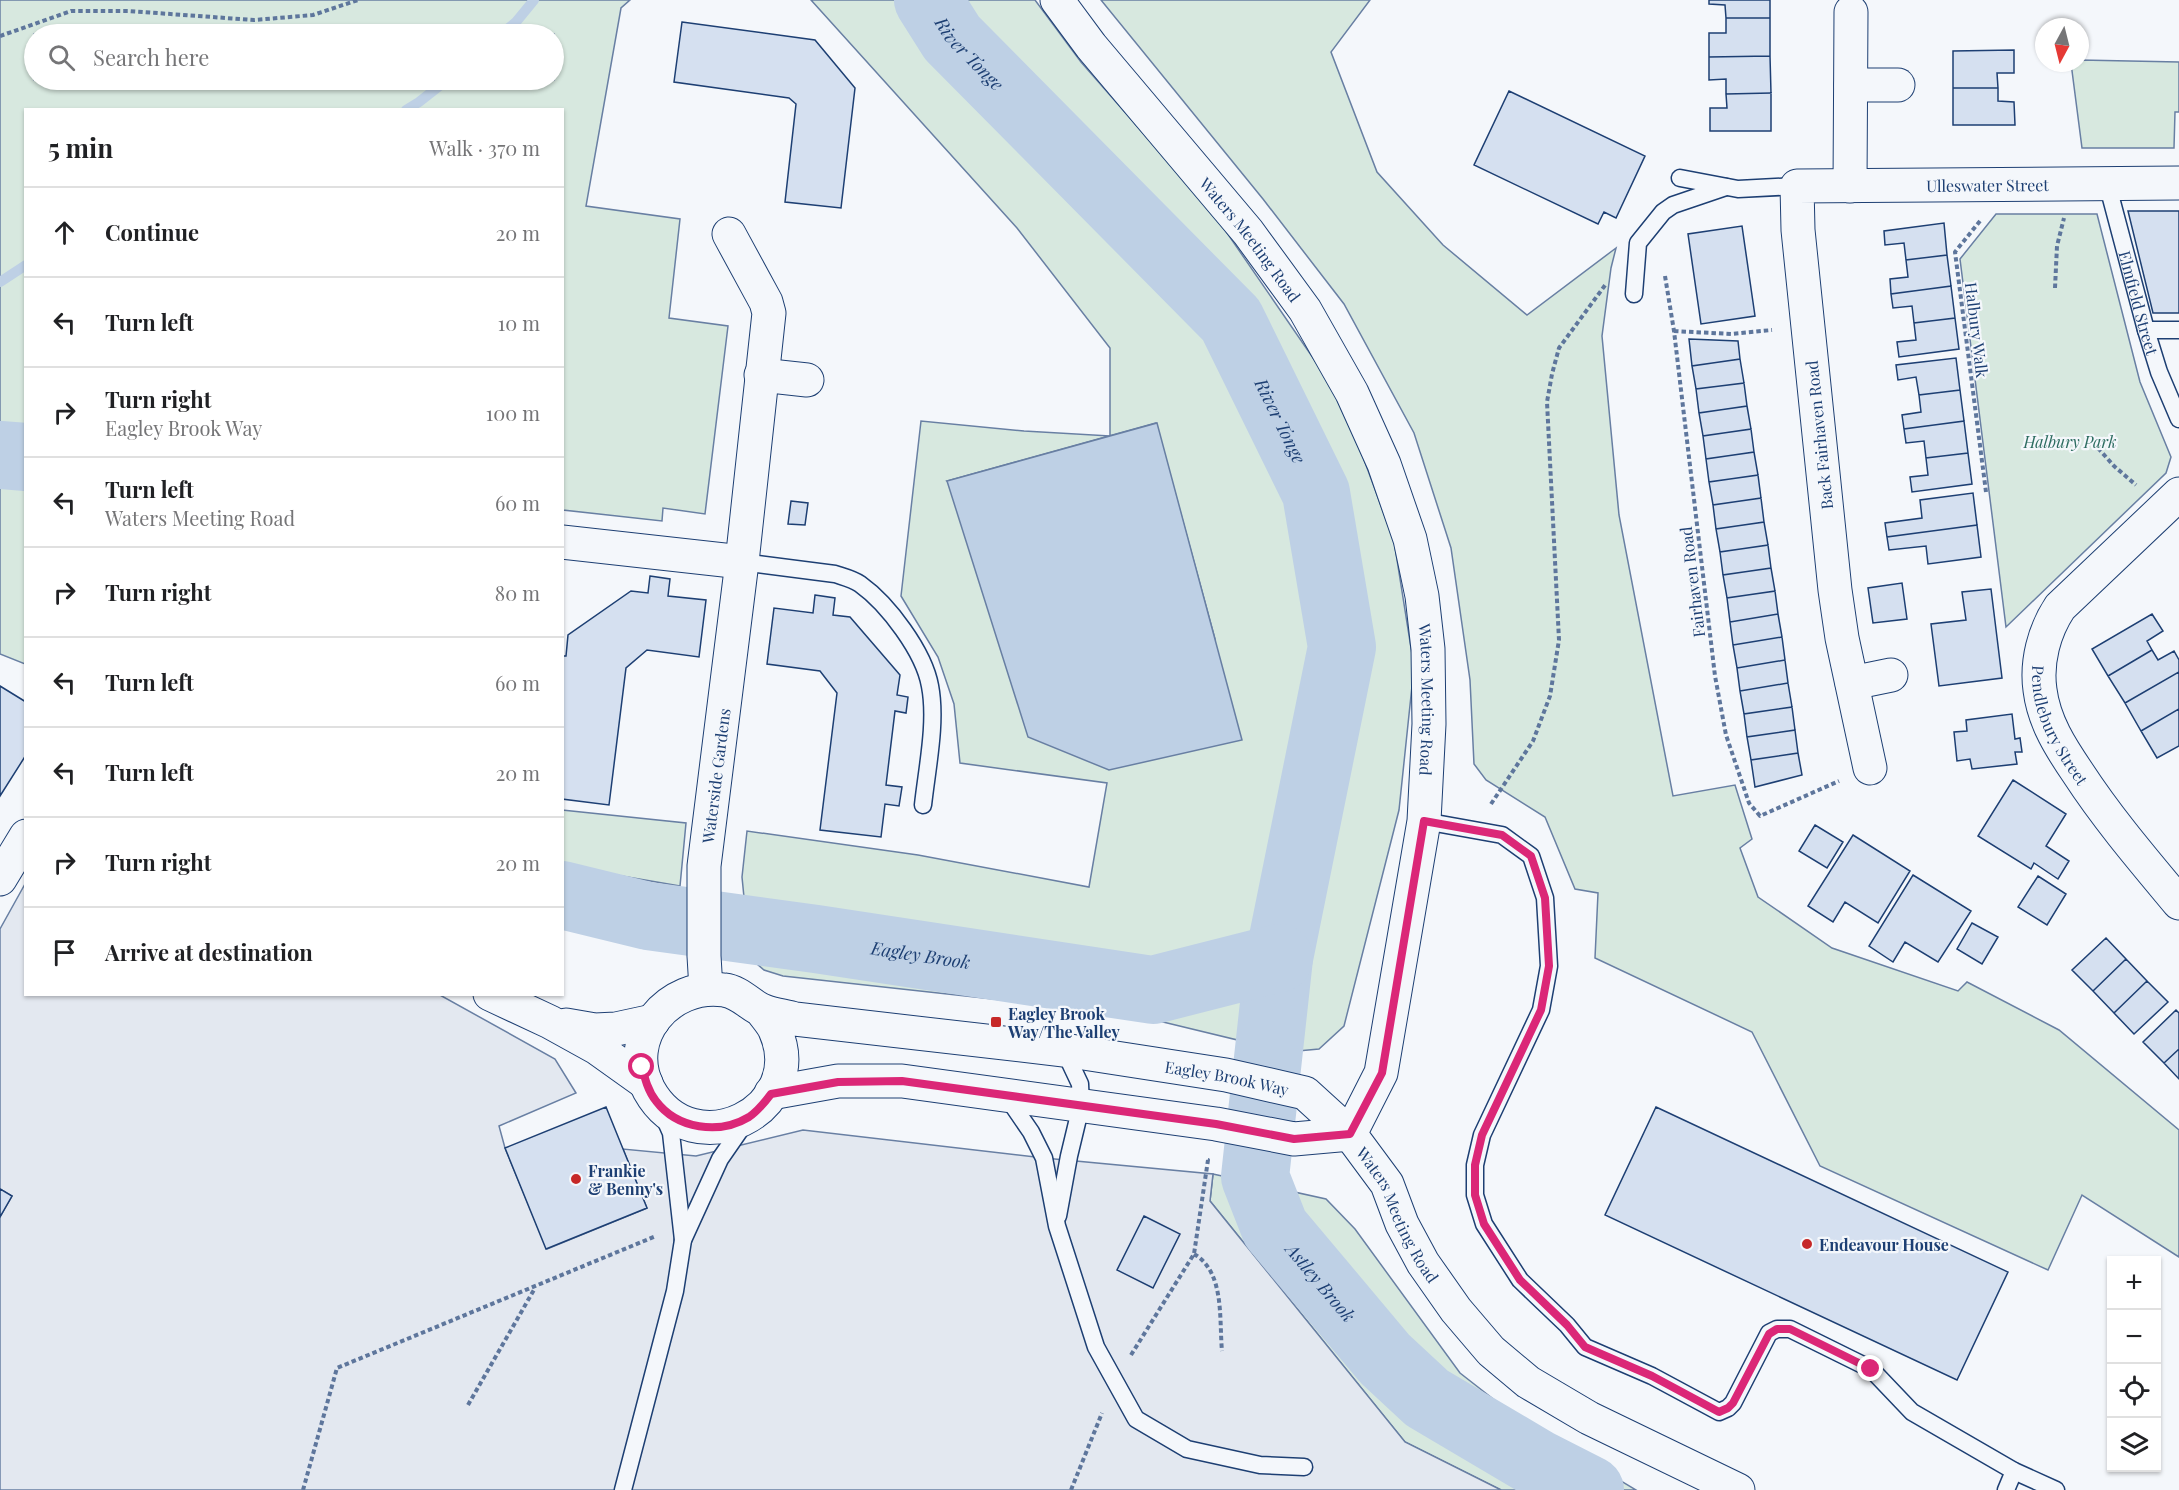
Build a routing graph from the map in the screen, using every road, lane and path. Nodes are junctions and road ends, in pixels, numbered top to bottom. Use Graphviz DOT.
graph roads {
  1 [pos="358,0"];
  2 [pos="1057,0"];
  3 [pos="1851,12"];
  4 [pos="34,24"];
  5 [pos="24,28"];
  6 [pos="0,36"];
  7 [pos="1851,85"];
  8 [pos="1898,85"];
  9 [pos="1680,178"];
  10 [pos="2092,183"];
  11 [pos="2179,183"];
  12 [pos="1991,184"];
  13 [pos="1797,186"];
  14 [pos="1850,186"];
  15 [pos="1726,187"];
  16 [pos="729,234"];
  17 [pos="1638,243"];
  18 [pos="1665,275"];
  19 [pos="2055,288"];
  20 [pos="1634,294"];
  21 [pos="1808,326"];
  22 [pos="2146,330"];
  23 [pos="2179,330"];
  24 [pos="1674,331"];
  25 [pos="761,375"];
  26 [pos="807,380"];
  27 [pos="2179,419"];
  28 [pos="2098,447"];
  29 [pos="1986,492"];
  30 [pos="2173,499"];
  31 [pos="564,542"];
  32 [pos="742,562"];
  33 [pos="1891,675"];
  34 [pos="1852,683"];
  35 [pos="1870,768"];
  36 [pos="923,805"];
  37 [pos="1424,821"];
  38 [pos="1473,830"];
  39 [pos="24,839"];
  40 [pos="0,879"];
  41 [pos="2179,903"];
  42 [pos="706,989"];
  43 [pos="494,996"];
  44 [pos="762,1011"];
  45 [pos="653,1020"];
  46 [pos="550,1022"];
  47 [pos="1064,1050"];
  48 [pos="651,1092"];
  49 [pos="771,1094"];
  50 [pos="1006,1096"];
  51 [pos="1081,1106"];
  52 [pos="749,1117"];
  53 [pos="1350,1134"];
  54 [pos="1208,1160"];
  55 [pos="1057,1226"];
  56 [pos="683,1233"];
  57 [pos="535,1287"];
  58 [pos="1222,1350"];
  59 [pos="468,1405"];
  60 [pos="1304,1467"];
  61 [pos="2014,1471"];
  62 [pos="303,1490"];
  63 [pos="623,1490"];
  64 [pos="1738,1490"];
  65 [pos="2006,1490"];
  66 [pos="2056,1490"];
  1 -- 4 [label="path"];
  2 -- 37 [label="street, Waters Meeting Road"];
  3 -- 7 [label="street"];
  5 -- 6 [label="path"];
  7 -- 8 [label="street"];
  7 -- 14 [label="street"];
  9 -- 15 [label="lane"];
  10 -- 11 [label="street, Ulleswater Street"];
  10 -- 12 [label="street, Ulleswater Street"];
  10 -- 19 [label="path"];
  10 -- 22 [label="lane, Elmfield Street"];
  12 -- 14 [label="street, Ulleswater Street"];
  12 -- 29 [label="path, Halbury Walk"];
  13 -- 14 [label="street, Ulleswater Street"];
  13 -- 15 [label="lane"];
  13 -- 21 [label="street, Back Fairhaven Road"];
  15 -- 17 [label="lane"];
  16 -- 25 [label="street, Waterside Gardens"];
  17 -- 20 [label="lane"];
  17 -- 38 [label="path"];
  18 -- 24 [label="path, Fairhaven Road"];
  21 -- 24 [label="path"];
  21 -- 34 [label="street, Back Fairhaven Road"];
  22 -- 23 [label="lane"];
  22 -- 27 [label="lane, Elmfield Street"];
  24 -- 35 [label="path, Fairhaven Road"];
  25 -- 26 [label="street"];
  25 -- 32 [label="street, Waterside Gardens"];
  28 -- 30 [label="path"];
  30 -- 41 [label="street, Pendlebury Street"];
  31 -- 32 [label="street"];
  32 -- 36 [label="lane"];
  32 -- 42 [label="street, Waterside Gardens"];
  33 -- 34 [label="street"];
  34 -- 35 [label="street, Back Fairhaven Road"];
  37 -- 38 [label="lane"];
  37 -- 53 [label="street, Waters Meeting Road"];
  38 -- 61 [label="lane"];
  39 -- 40 [label="street"];
  42 -- 44 [label="street"];
  42 -- 45 [label="street"];
  43 -- 46 [label="street"];
  44 -- 47 [label="street, Eagley Brook Way"];
  44 -- 49 [label="street"];
  45 -- 46 [label="street"];
  45 -- 48 [label="street"];
  46 -- 48 [label="street"];
  47 -- 51 [label="lane"];
  47 -- 53 [label="street, Eagley Brook Way"];
  48 -- 52 [label="street"];
  48 -- 56 [label="lane"];
  49 -- 50 [label="street"];
  49 -- 52 [label="street"];
  50 -- 51 [label="street"];
  50 -- 55 [label="lane"];
  51 -- 53 [label="street"];
  51 -- 55 [label="lane"];
  52 -- 56 [label="lane"];
  53 -- 64 [label="street, Waters Meeting Road"];
  54 -- 58 [label="path"];
  55 -- 60 [label="lane"];
  56 -- 57 [label="path"];
  56 -- 63 [label="lane"];
  57 -- 59 [label="path"];
  57 -- 62 [label="path"];
  61 -- 65 [label="lane"];
  61 -- 66 [label="lane"];
}
